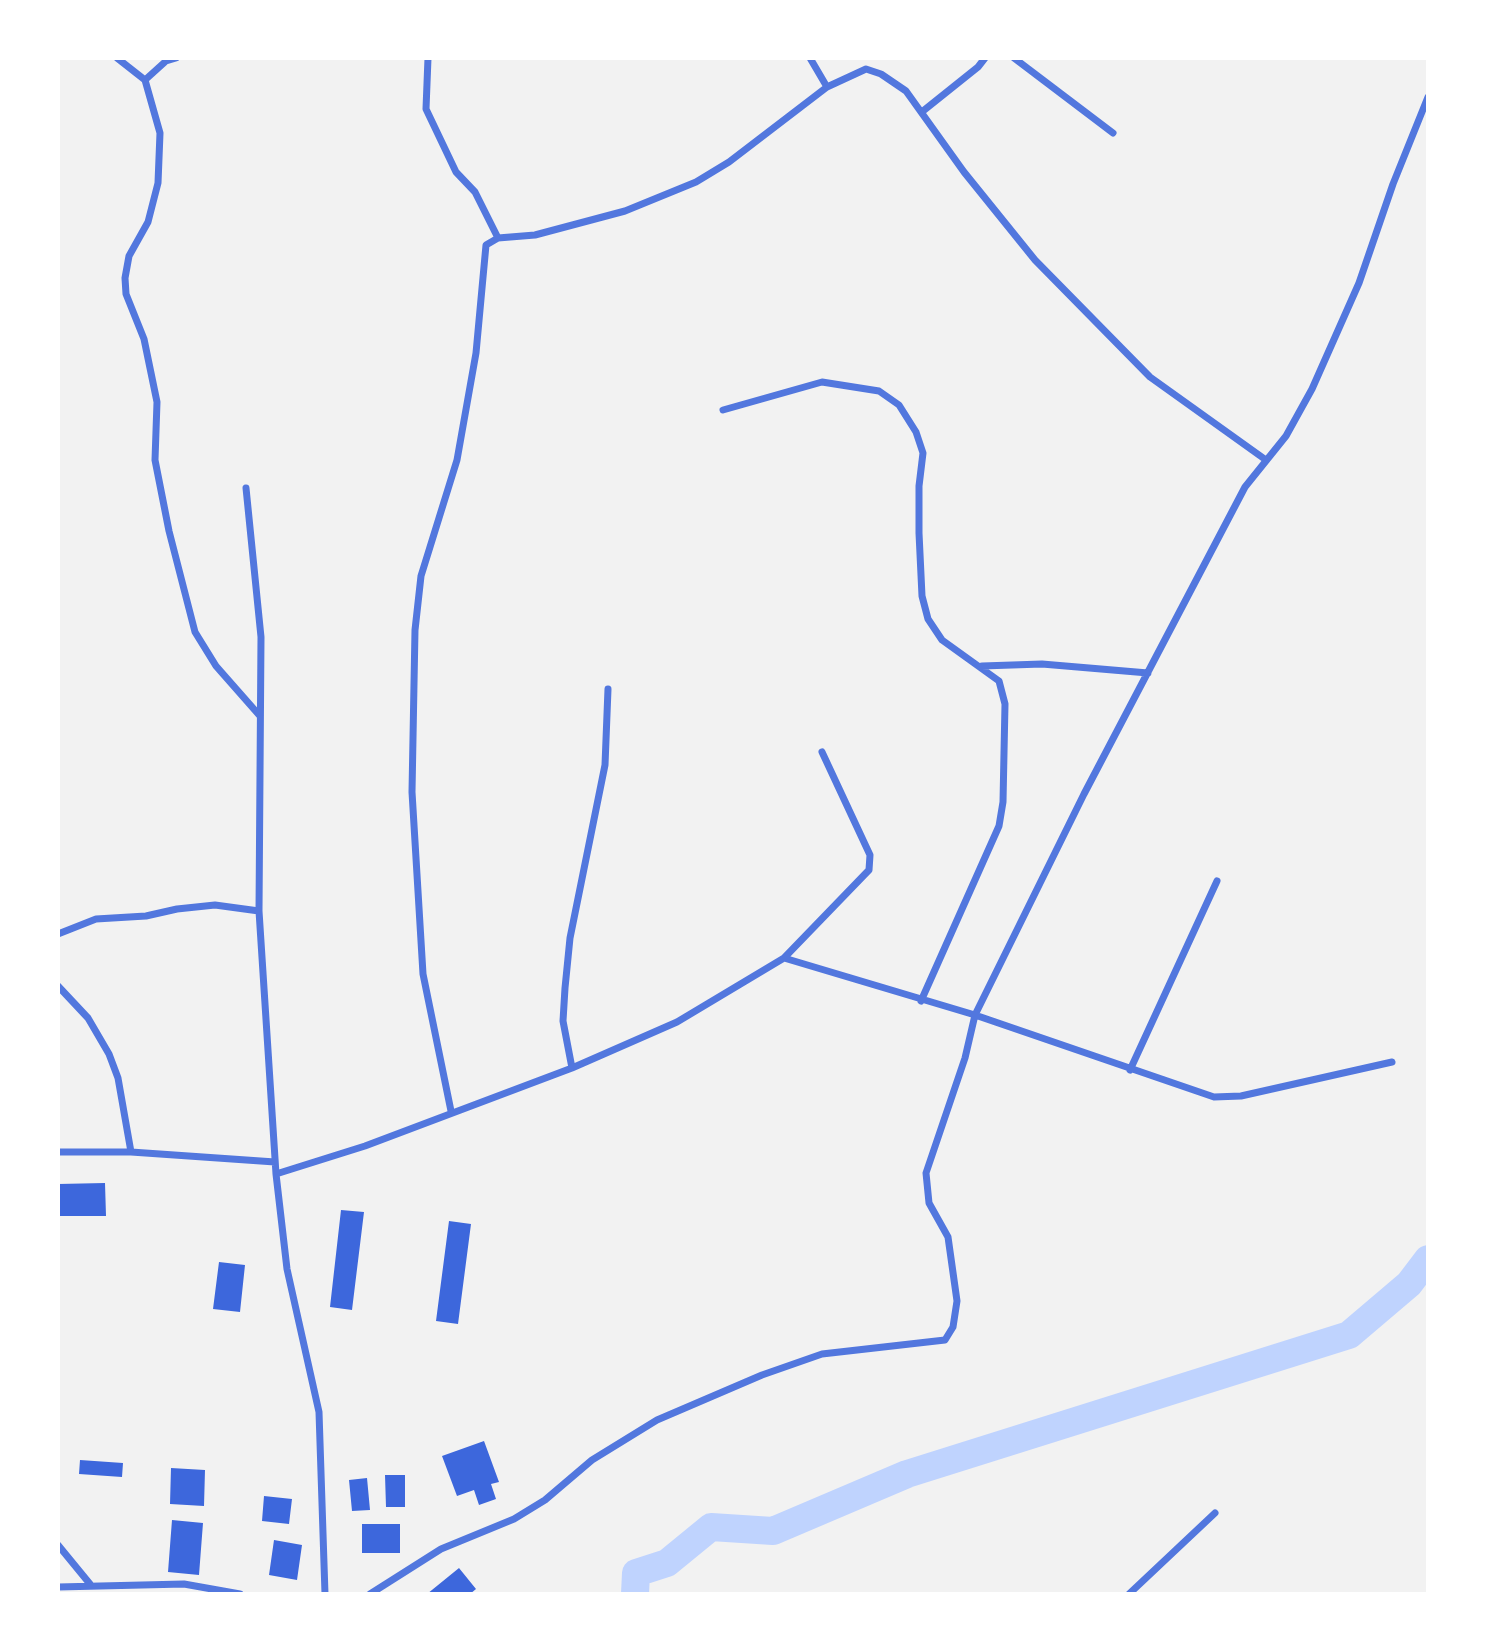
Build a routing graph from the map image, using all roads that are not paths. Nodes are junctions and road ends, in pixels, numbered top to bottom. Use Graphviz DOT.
graph roads {
  1 [pos="117,58"];
  2 [pos="176,58"];
  3 [pos="428,58"];
  4 [pos="810,58"];
  5 [pos="985,58"];
  6 [pos="1014,58"];
  7 [pos="145,80"];
  8 [pos="827,87"];
  9 [pos="1428,97"];
  10 [pos="923,111"];
  11 [pos="1114,133"];
  12 [pos="498,238"];
  13 [pos="723,410"];
  14 [pos="1266,460"];
  15 [pos="246,488"];
  16 [pos="982,666"];
  17 [pos="1148,673"];
  18 [pos="608,689"];
  19 [pos="261,717"];
  20 [pos="822,752"];
  21 [pos="1217,881"];
  22 [pos="259,911"];
  23 [pos="58,934"];
  24 [pos="784,958"];
  25 [pos="58,986"];
  26 [pos="921,1001"];
  27 [pos="975,1015"];
  28 [pos="1392,1062"];
  29 [pos="572,1068"];
  30 [pos="1130,1070"];
  31 [pos="450,1111"];
  32 [pos="131,1152"];
  33 [pos="58,1153"];
  34 [pos="275,1162"];
  35 [pos="276,1174"];
  36 [pos="1215,1513"];
  37 [pos="58,1545"];
  38 [pos="90,1584"];
  39 [pos="58,1587"];
  40 [pos="240,1594"];
  41 [pos="326,1594"];
  42 [pos="370,1594"];
  43 [pos="1129,1594"];
  1 -- 7 [label="street"];
  2 -- 7 [label="street"];
  3 -- 12 [label="street"];
  4 -- 8 [label="street"];
  5 -- 10 [label="street"];
  6 -- 11 [label="street"];
  7 -- 19 [label="street"];
  8 -- 10 [label="street"];
  8 -- 12 [label="street"];
  9 -- 14 [label="street"];
  10 -- 14 [label="street"];
  12 -- 31 [label="street"];
  13 -- 16 [label="street"];
  14 -- 17 [label="street"];
  15 -- 19 [label="street"];
  16 -- 17 [label="street"];
  16 -- 26 [label="street"];
  17 -- 27 [label="street"];
  18 -- 29 [label="street"];
  19 -- 22 [label="street"];
  20 -- 24 [label="street"];
  21 -- 30 [label="street"];
  22 -- 23 [label="street"];
  22 -- 34 [label="street"];
  24 -- 26 [label="street"];
  24 -- 29 [label="street"];
  25 -- 32 [label="street"];
  26 -- 27 [label="street"];
  27 -- 30 [label="street"];
  27 -- 42 [label="street"];
  28 -- 30 [label="street"];
  29 -- 31 [label="street"];
  31 -- 35 [label="street"];
  32 -- 33 [label="street"];
  32 -- 34 [label="street"];
  34 -- 35 [label="street"];
  35 -- 41 [label="street"];
  36 -- 43 [label="street"];
  37 -- 38 [label="street"];
  38 -- 39 [label="street"];
  38 -- 40 [label="street"];
}
